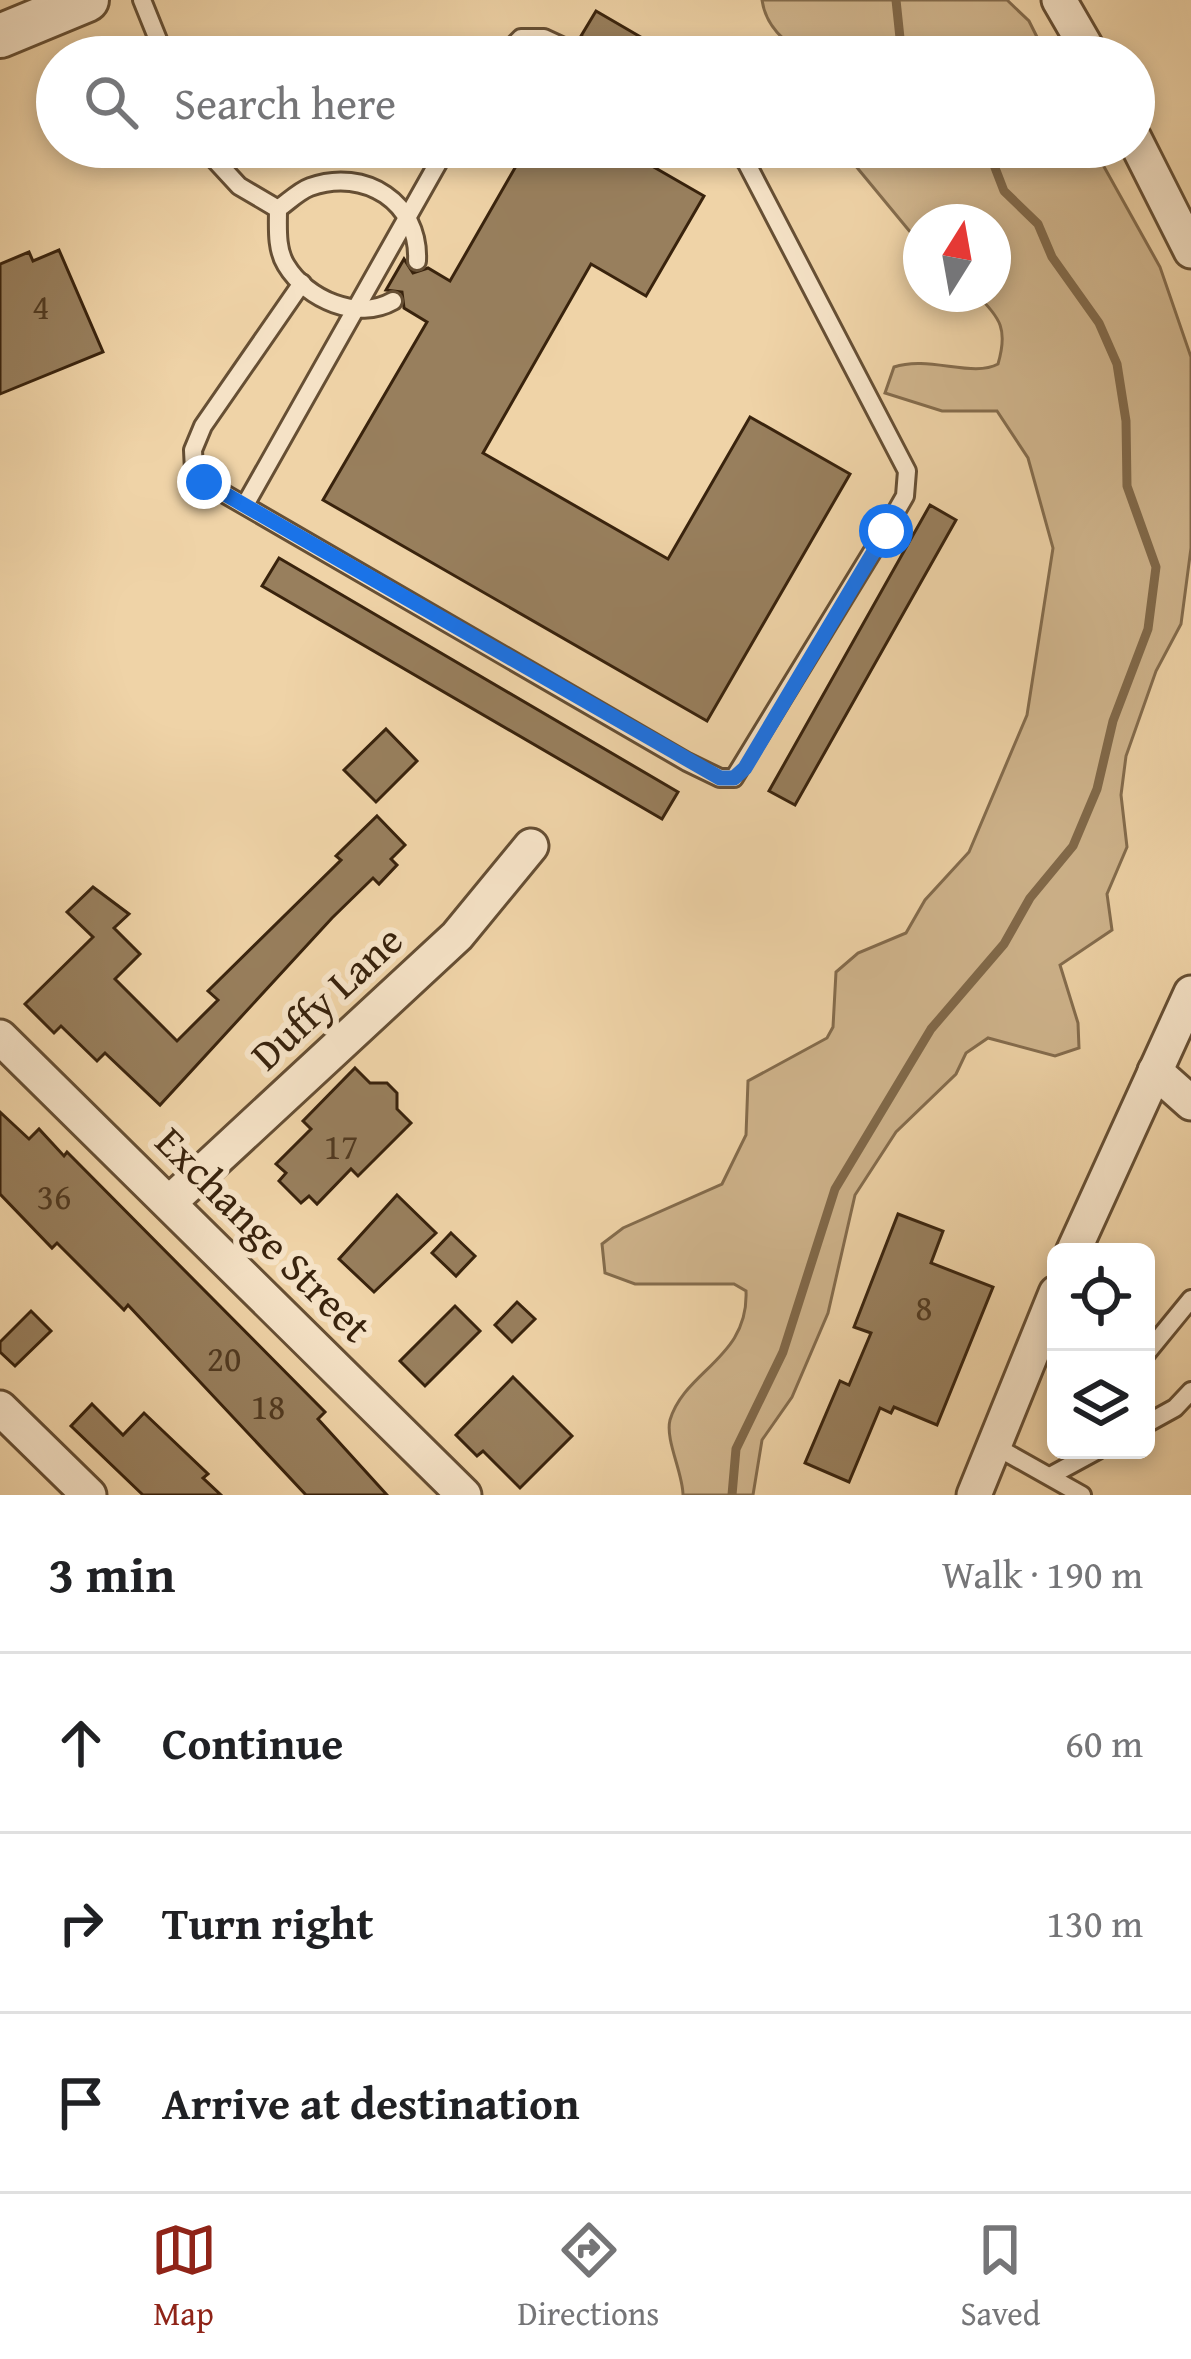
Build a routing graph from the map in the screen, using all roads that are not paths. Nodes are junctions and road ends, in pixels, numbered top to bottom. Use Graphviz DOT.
graph roads {
  1 [pos="87,0"];
  2 [pos="142,0"];
  3 [pos="1059,0"];
  4 [pos="157,36"];
  5 [pos="1080,36"];
  6 [pos="0,37"];
  7 [pos="222,168"];
  8 [pos="434,168"];
  9 [pos="749,168"];
  10 [pos="1149,168"];
  11 [pos="278,209"];
  12 [pos="407,212"];
  13 [pos="1191,251"];
  14 [pos="417,261"];
  15 [pos="302,283"];
  16 [pos="393,302"];
  17 [pos="350,311"];
  18 [pos="245,505"];
  19 [pos="531,846"];
  20 [pos="1191,993"];
  21 [pos="0,1037"];
  22 [pos="1155,1071"];
  23 [pos="1191,1103"];
  24 [pos="169,1203"];
  25 [pos="1077,1243"];
  26 [pos="1191,1299"];
  27 [pos="1047,1315"];
  28 [pos="1148,1351"];
  29 [pos="1191,1391"];
  30 [pos="0,1408"];
  31 [pos="1155,1419"];
  32 [pos="993,1445"];
  33 [pos="1081,1459"];
  34 [pos="1052,1475"];
  35 [pos="89,1495"];
  36 [pos="464,1495"];
  37 [pos="974,1495"];
  38 [pos="1082,1495"];
  1 -- 6 [label="street"];
  2 -- 4 [label="lane"];
  3 -- 5 [label="street"];
  7 -- 11 [label="lane"];
  8 -- 12 [label="lane"];
  9 -- 18 [label="lane"];
  10 -- 13 [label="street"];
  11 -- 12 [label="lane"];
  11 -- 15 [label="lane"];
  12 -- 14 [label="lane"];
  12 -- 17 [label="lane"];
  15 -- 17 [label="lane"];
  15 -- 18 [label="lane"];
  16 -- 17 [label="lane"];
  17 -- 18 [label="lane"];
  19 -- 24 [label="street, Duffy Lane"];
  20 -- 22 [label="street"];
  21 -- 24 [label="street, Exchange Street"];
  22 -- 23 [label="street"];
  22 -- 25 [label="street"];
  24 -- 36 [label="street, Exchange Street"];
  26 -- 28 [label="lane"];
  27 -- 32 [label="street"];
  29 -- 31 [label="lane"];
  30 -- 35 [label="street"];
  32 -- 34 [label="lane"];
  32 -- 37 [label="street"];
  33 -- 34 [label="lane"];
  34 -- 38 [label="lane"];
}
